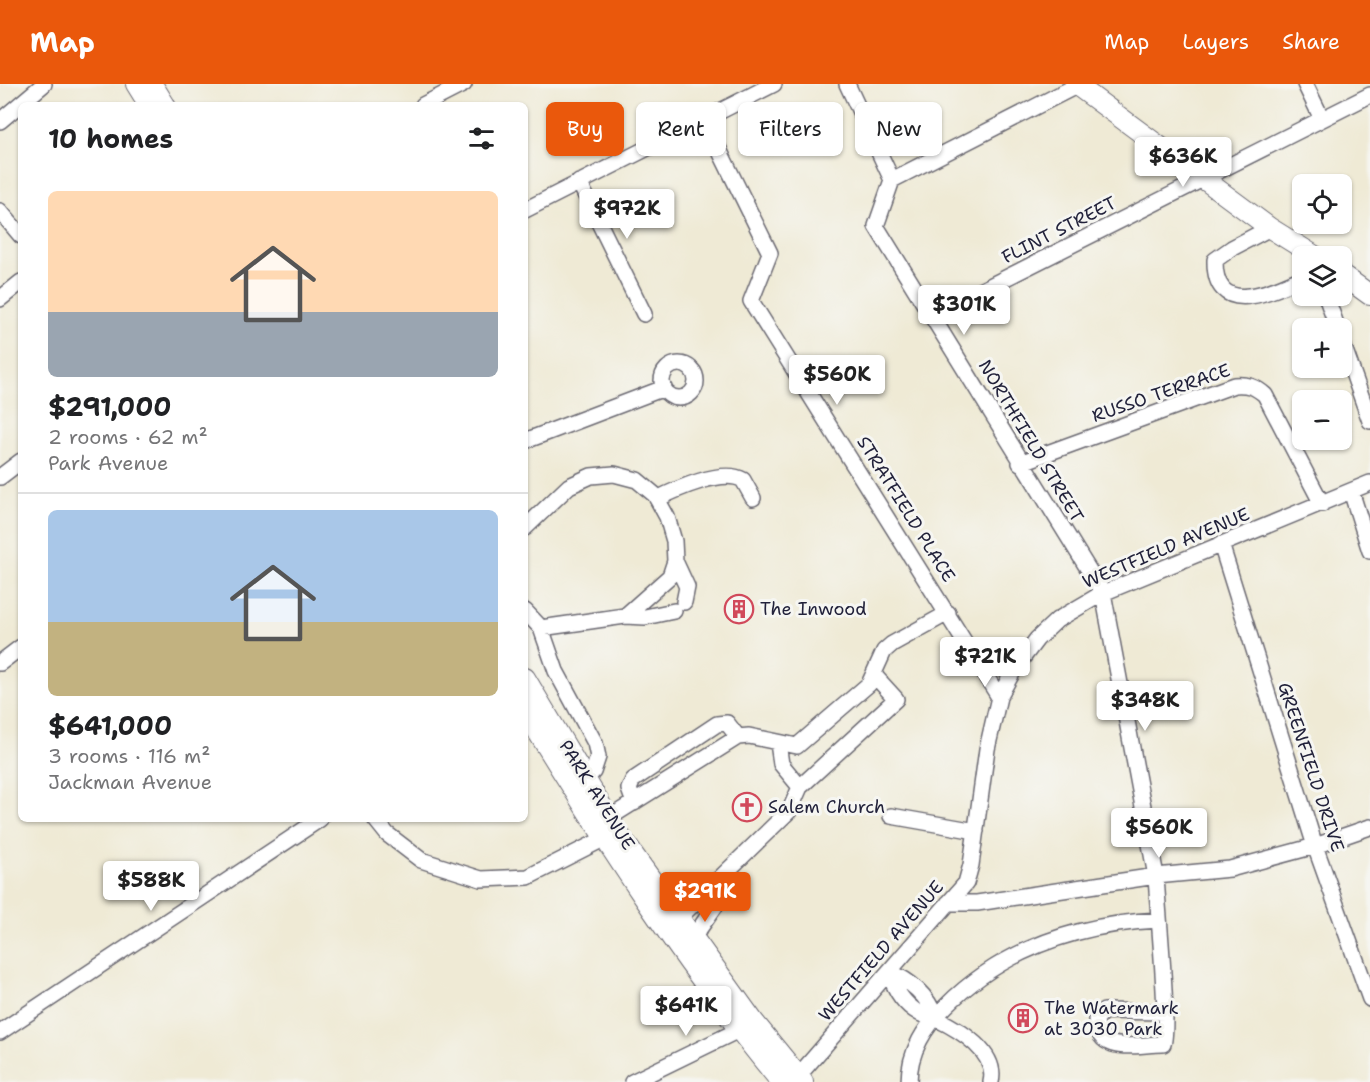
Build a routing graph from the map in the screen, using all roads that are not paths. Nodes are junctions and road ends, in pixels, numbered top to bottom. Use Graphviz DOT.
graph roads {
  1 [pos="44,84"];
  2 [pos="464,84"];
  3 [pos="774,84"];
  4 [pos="847,84"];
  5 [pos="1077,84"];
  6 [pos="1305,84"];
  7 [pos="146,90"];
  8 [pos="1370,95"];
  9 [pos="22,102"];
  10 [pos="161,102"];
  11 [pos="429,102"];
  12 [pos="18,105"];
  13 [pos="726,108"];
  14 [pos="1322,119"];
  15 [pos="0,120"];
  16 [pos="636,153"];
  17 [pos="722,156"];
  18 [pos="1203,179"];
  19 [pos="892,180"];
  20 [pos="579,182"];
  21 [pos="528,208"];
  22 [pos="0,211"];
  23 [pos="1270,228"];
  24 [pos="18,232"];
  25 [pos="1299,246"];
  26 [pos="1292,282"];
  27 [pos="1352,282"];
  28 [pos="18,284"];
  29 [pos="1370,295"];
  30 [pos="0,299"];
  31 [pos="644,314"];
  32 [pos="932,315"];
  33 [pos="1352,370"];
  34 [pos="664,388"];
  35 [pos="1370,422"];
  36 [pos="528,440"];
  37 [pos="18,463"];
  38 [pos="1020,463"];
  39 [pos="0,477"];
  40 [pos="1370,483"];
  41 [pos="1352,491"];
  42 [pos="753,498"];
  43 [pos="657,499"];
  44 [pos="1322,504"];
  45 [pos="528,525"];
  46 [pos="1221,544"];
  47 [pos="1370,551"];
  48 [pos="675,561"];
  49 [pos="1103,593"];
  50 [pos="948,613"];
  51 [pos="528,614"];
  52 [pos="625,616"];
  53 [pos="541,628"];
  54 [pos="18,649"];
  55 [pos="0,663"];
  56 [pos="875,676"];
  57 [pos="528,684"];
  58 [pos="999,697"];
  59 [pos="528,715"];
  60 [pos="738,737"];
  61 [pos="778,743"];
  62 [pos="578,782"];
  63 [pos="800,787"];
  64 [pos="634,803"];
  65 [pos="891,816"];
  66 [pos="315,822"];
  67 [pos="377,822"];
  68 [pos="1370,827"];
  69 [pos="606,829"];
  70 [pos="976,831"];
  71 [pos="1315,846"];
  72 [pos="1156,876"];
  73 [pos="723,895"];
  74 [pos="948,903"];
  75 [pos="679,918"];
  76 [pos="1159,920"];
  77 [pos="693,938"];
  78 [pos="889,972"];
  79 [pos="1370,999"];
  80 [pos="1165,1012"];
  81 [pos="935,1017"];
  82 [pos="746,1026"];
  83 [pos="0,1032"];
  84 [pos="793,1080"];
  85 [pos="632,1082"];
  86 [pos="909,1082"];
  87 [pos="991,1082"];
  1 -- 9 [label="street"];
  2 -- 11 [label="street"];
  3 -- 13 [label="street"];
  4 -- 19 [label="street"];
  5 -- 18 [label="main road"];
  5 -- 19 [label="street"];
  6 -- 14 [label="street"];
  7 -- 10 [label="main road"];
  8 -- 14 [label="street, FLINT STREET"];
  12 -- 15 [label="street"];
  14 -- 18 [label="street, FLINT STREET"];
  16 -- 20 [label="street"];
  17 -- 50 [label="street, STRATFIELD PLACE"];
  18 -- 23 [label="main road"];
  18 -- 32 [label="street, FLINT STREET"];
  19 -- 32 [label="street, NORTHFIELD STREET"];
  20 -- 21 [label="street"];
  20 -- 31 [label="street"];
  22 -- 24 [label="street"];
  23 -- 25 [label="main road"];
  23 -- 26 [label="street"];
  27 -- 29 [label="main road"];
  28 -- 30 [label="street"];
  32 -- 38 [label="street, NORTHFIELD STREET"];
  33 -- 35 [label="street"];
  34 -- 36 [label="street"];
  37 -- 39 [label="street"];
  38 -- 44 [label="street, RUSSO TERRACE"];
  38 -- 49 [label="street, NORTHFIELD STREET"];
  40 -- 41 [label="street, WESTFIELD AVENUE"];
  41 -- 44 [label="street, WESTFIELD AVENUE"];
  41 -- 47 [label="street"];
  42 -- 43 [label="street"];
  43 -- 45 [label="street"];
  43 -- 48 [label="street"];
  44 -- 46 [label="street, WESTFIELD AVENUE"];
  46 -- 49 [label="street, WESTFIELD AVENUE"];
  46 -- 71 [label="street, GREENFIELD DRIVE"];
  48 -- 52 [label="street"];
  48 -- 52 [label="street"];
  49 -- 58 [label="street, WESTFIELD AVENUE"];
  49 -- 72 [label="street"];
  50 -- 56 [label="street"];
  50 -- 58 [label="street, STRATFIELD PLACE"];
  51 -- 53 [label="street"];
  52 -- 53 [label="street"];
  53 -- 62 [label="street"];
  54 -- 55 [label="street"];
  56 -- 61 [label="street"];
  56 -- 63 [label="street"];
  57 -- 62 [label="main road, PARK AVENUE"];
  58 -- 70 [label="street, WESTFIELD AVENUE"];
  59 -- 62 [label="main road, PARK AVENUE"];
  60 -- 61 [label="street"];
  60 -- 64 [label="street"];
  60 -- 64 [label="street"];
  61 -- 63 [label="street"];
  62 -- 69 [label="main road, PARK AVENUE"];
  63 -- 75 [label="street"];
  64 -- 69 [label="street"];
  65 -- 70 [label="street"];
  66 -- 83 [label="street"];
  67 -- 69 [label="street"];
  68 -- 71 [label="street"];
  69 -- 75 [label="main road, PARK AVENUE"];
  69 -- 82 [label="main road, PARK AVENUE"];
  70 -- 74 [label="street, WESTFIELD AVENUE"];
  71 -- 72 [label="street"];
  71 -- 79 [label="street, GREENFIELD DRIVE"];
  72 -- 74 [label="street"];
  72 -- 76 [label="street"];
  73 -- 77 [label="street"];
  74 -- 78 [label="street, WESTFIELD AVENUE"];
  75 -- 77 [label="main road, PARK AVENUE"];
  76 -- 80 [label="street"];
  76 -- 81 [label="street"];
  77 -- 82 [label="main road, PARK AVENUE"];
  78 -- 81 [label="street"];
  78 -- 84 [label="street, WESTFIELD AVENUE"];
  80 -- 80 [label="street"];
  81 -- 86 [label="street"];
  81 -- 87 [label="street"];
  82 -- 84 [label="main road, PARK AVENUE"];
  82 -- 85 [label="street"];
}
